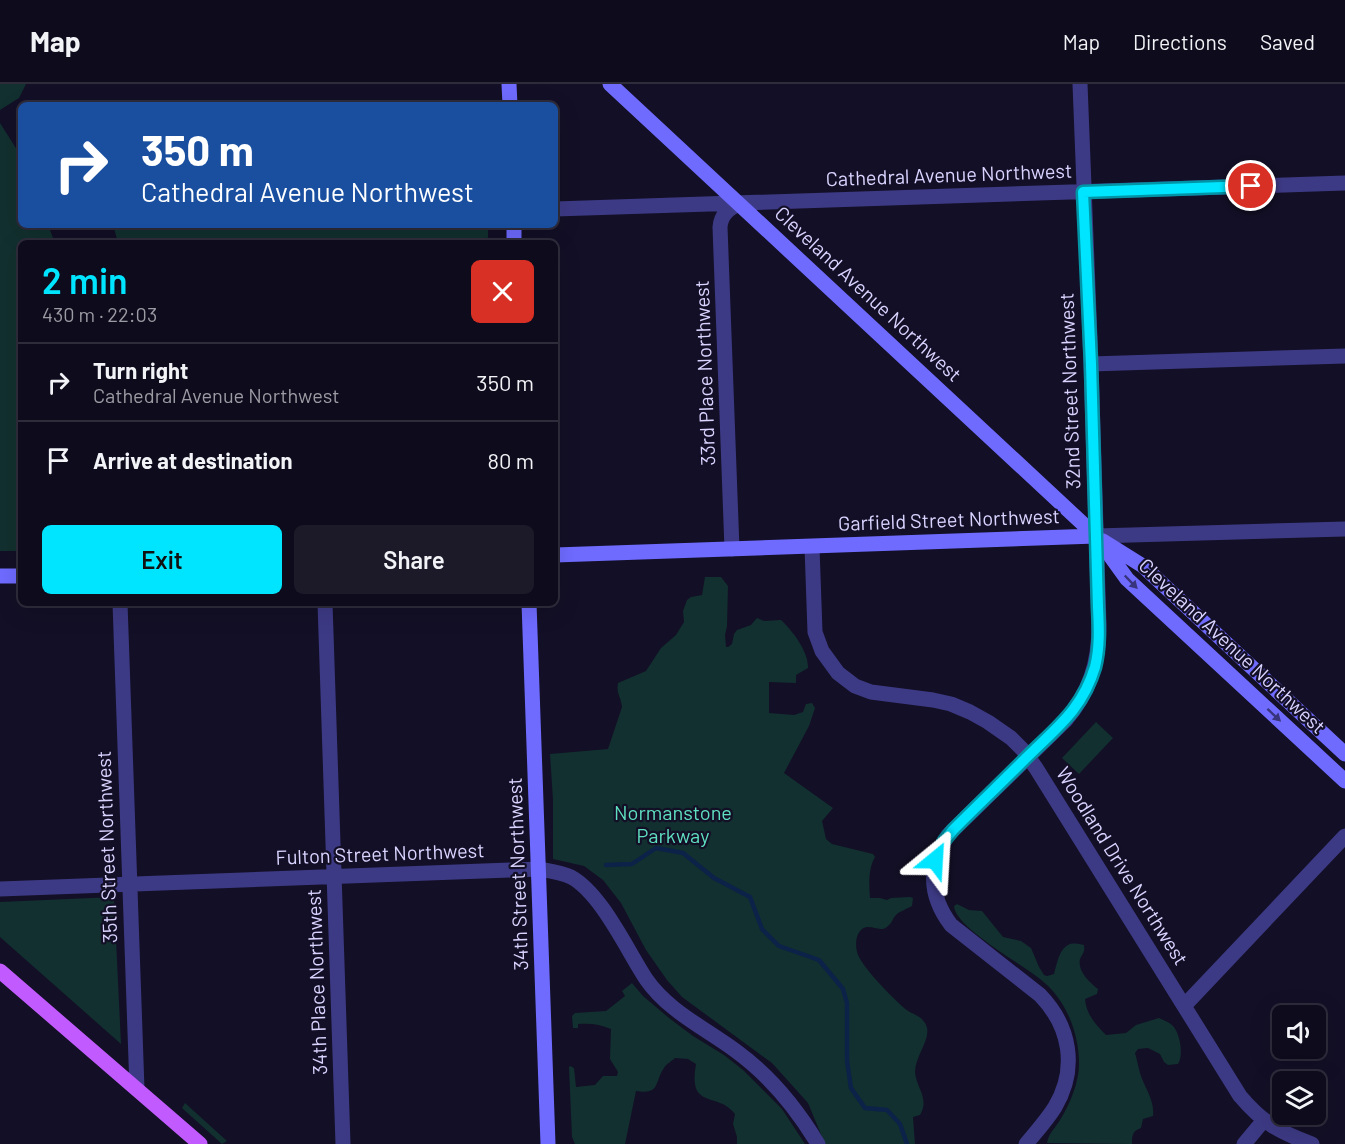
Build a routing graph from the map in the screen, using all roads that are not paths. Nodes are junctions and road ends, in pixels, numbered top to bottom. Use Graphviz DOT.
graph roads {
  1 [pos="509,84"];
  2 [pos="610,84"];
  3 [pos="1080,84"];
  4 [pos="510,102"];
  5 [pos="1345,183"];
  6 [pos="1083,192"];
  7 [pos="739,204"];
  8 [pos="558,209"];
  9 [pos="1345,356"];
  10 [pos="1091,364"];
  11 [pos="1345,529"];
  12 [pos="1096,536"];
  13 [pos="812,547"];
  14 [pos="732,549"];
  15 [pos="558,555"];
  16 [pos="0,576"];
  17 [pos="18,576"];
  18 [pos="120,606"];
  19 [pos="325,606"];
  20 [pos="529,606"];
  21 [pos="1259,674"];
  22 [pos="1245,689"];
  23 [pos="1345,754"];
  24 [pos="1027,756"];
  25 [pos="1345,781"];
  26 [pos="1345,836"];
  27 [pos="539,869"];
  28 [pos="334,876"];
  29 [pos="130,884"];
  30 [pos="0,889"];
  31 [pos="0,971"];
  32 [pos="1184,1006"];
  33 [pos="137,1089"];
  34 [pos="1264,1120"];
  35 [pos="200,1144"];
  36 [pos="343,1144"];
  37 [pos="548,1144"];
  38 [pos="818,1144"];
  39 [pos="1026,1144"];
  40 [pos="1244,1144"];
  41 [pos="1312,1144"];
  1 -- 4 [label="main road"];
  2 -- 7 [label="main road, Cleveland Avenue Northwest"];
  3 -- 6 [label="street, 32nd Street Northwest"];
  5 -- 6 [label="street, Cathedral Avenue Northwest"];
  6 -- 7 [label="street, Cathedral Avenue Northwest"];
  6 -- 10 [label="street, 32nd Street Northwest"];
  7 -- 8 [label="street, Cathedral Avenue Northwest"];
  7 -- 12 [label="main road, Cleveland Avenue Northwest"];
  7 -- 14 [label="street, 33rd Place Northwest"];
  9 -- 10 [label="street"];
  10 -- 12 [label="street, 32nd Street Northwest"];
  11 -- 12 [label="street, Garfield Street Northwest"];
  12 -- 13 [label="main road, Garfield Street Northwest"];
  12 -- 21 [label="main road, Cleveland Avenue Northwest"];
  12 -- 22 [label="main road, Cleveland Avenue Northwest, one-way"];
  12 -- 24 [label="street, 32nd Street Northwest"];
  13 -- 14 [label="main road, Garfield Street Northwest"];
  13 -- 24 [label="street, Woodland Drive Northwest"];
  14 -- 15 [label="main road, Garfield Street Northwest"];
  16 -- 17 [label="main road"];
  18 -- 29 [label="street, 35th Street Northwest"];
  19 -- 28 [label="street, 34th Place Northwest"];
  20 -- 27 [label="main road, 34th Street Northwest"];
  21 -- 22 [label="main road"];
  21 -- 23 [label="main road, Cleveland Avenue Northwest"];
  22 -- 25 [label="main road, Cleveland Avenue Northwest, one-way"];
  24 -- 32 [label="street, Woodland Drive Northwest"];
  24 -- 39 [label="street, 32nd Street Northwest"];
  26 -- 32 [label="street"];
  27 -- 28 [label="street, Fulton Street Northwest"];
  27 -- 37 [label="main road, 34th Street Northwest"];
  27 -- 38 [label="street, Fulton Street Northwest"];
  28 -- 29 [label="street, Fulton Street Northwest"];
  28 -- 36 [label="street, 34th Place Northwest"];
  29 -- 30 [label="street, Fulton Street Northwest"];
  29 -- 33 [label="street, 35th Street Northwest"];
  31 -- 33 [label="main road"];
  32 -- 34 [label="street, Woodland Drive Northwest"];
  33 -- 35 [label="main road"];
  34 -- 40 [label="street"];
  34 -- 41 [label="street, Woodland Drive Northwest"];
}
